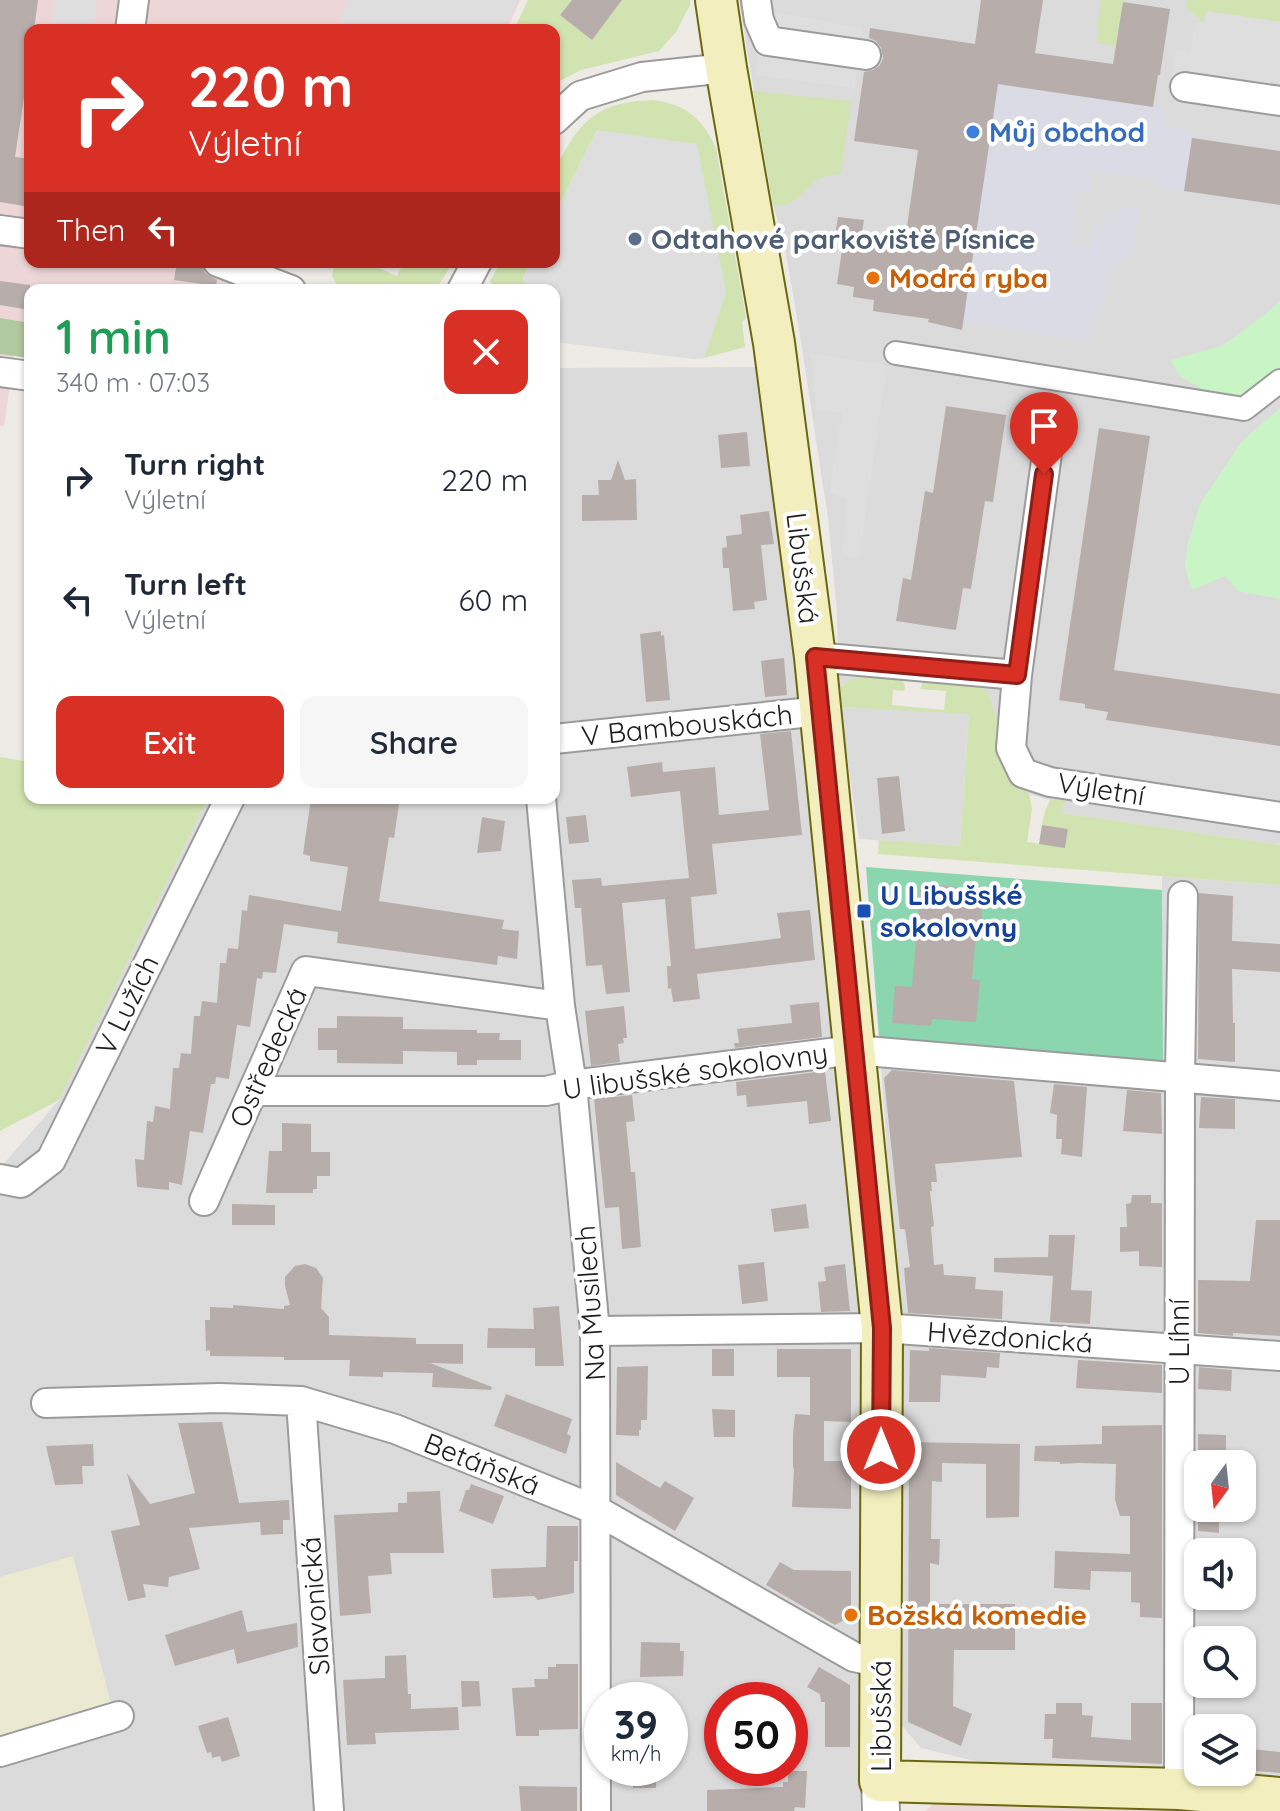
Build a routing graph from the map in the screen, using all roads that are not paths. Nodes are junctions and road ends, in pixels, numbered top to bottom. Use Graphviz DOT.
graph roads {
  1 [pos="134,0"];
  2 [pos="716,0"];
  3 [pos="756,0"];
  4 [pos="131,24"];
  5 [pos="866,55"];
  6 [pos="726,68"];
  7 [pos="1185,87"];
  8 [pos="1280,101"];
  9 [pos="560,114"];
  10 [pos="0,230"];
  11 [pos="24,233"];
  12 [pos="234,268"];
  13 [pos="275,284"];
  14 [pos="896,353"];
  15 [pos="0,372"];
  16 [pos="24,375"];
  17 [pos="1280,381"];
  18 [pos="1048,446"];
  19 [pos="815,657"];
  20 [pos="1017,675"];
  21 [pos="821,711"];
  22 [pos="560,738"];
  23 [pos="227,804"];
  24 [pos="542,804"];
  25 [pos="1280,817"];
  26 [pos="1183,896"];
  27 [pos="560,1006"];
  28 [pos="854,1050"];
  29 [pos="1180,1077"];
  30 [pos="572,1085"];
  31 [pos="1280,1086"];
  32 [pos="253,1091"];
  33 [pos="0,1179"];
  34 [pos="204,1201"];
  35 [pos="882,1328"];
  36 [pos="595,1331"];
  37 [pos="1179,1349"];
  38 [pos="1280,1356"];
  39 [pos="301,1401"];
  40 [pos="46,1403"];
  41 [pos="596,1510"];
  42 [pos="881,1663"];
  43 [pos="119,1716"];
  44 [pos="0,1752"];
  45 [pos="1179,1789"];
  46 [pos="880,1796"];
  47 [pos="1280,1798"];
  48 [pos="329,1811"];
  49 [pos="596,1811"];
  1 -- 4 [label="street"];
  2 -- 6 [label="main road, Libušská"];
  3 -- 5 [label="street"];
  6 -- 9 [label="street"];
  6 -- 19 [label="main road, Libušská"];
  7 -- 8 [label="street"];
  10 -- 11 [label="street"];
  12 -- 13 [label="street"];
  14 -- 17 [label="street"];
  15 -- 16 [label="street"];
  18 -- 20 [label="street, Výletní"];
  19 -- 20 [label="street"];
  19 -- 21 [label="main road, Libušská"];
  20 -- 25 [label="street, Výletní"];
  21 -- 22 [label="street, V Bambouskách"];
  21 -- 28 [label="main road, Libušská"];
  23 -- 33 [label="street, V Lužích"];
  24 -- 27 [label="street, Na Musilech"];
  26 -- 29 [label="street, U Líhní"];
  27 -- 30 [label="street, Na Musilech"];
  27 -- 32 [label="street, Ostředecká"];
  28 -- 29 [label="street, U libušské sokolovny"];
  28 -- 30 [label="street, U libušské sokolovny"];
  28 -- 35 [label="main road, Libušská"];
  29 -- 31 [label="street, U libušské sokolovny"];
  29 -- 37 [label="street, U Líhní"];
  30 -- 32 [label="street, U libušské sokolovny"];
  30 -- 36 [label="street, Na Musilech"];
  32 -- 34 [label="street, Ostředecká"];
  35 -- 36 [label="street, Hvězdonická"];
  35 -- 37 [label="street, Hvězdonická"];
  35 -- 42 [label="main road, Libušská"];
  36 -- 41 [label="street, Na Musilech"];
  37 -- 38 [label="street, Hvězdonická"];
  37 -- 45 [label="street, U Líhní"];
  39 -- 40 [label="street, Betáňská"];
  39 -- 41 [label="street, Betáňská"];
  39 -- 48 [label="street, Slavonická"];
  41 -- 42 [label="street, Betáňská"];
  41 -- 49 [label="street, Na Musilech"];
  42 -- 46 [label="main road, Libušská"];
  43 -- 44 [label="street"];
  45 -- 46 [label="main road"];
  45 -- 47 [label="main road"];
}
